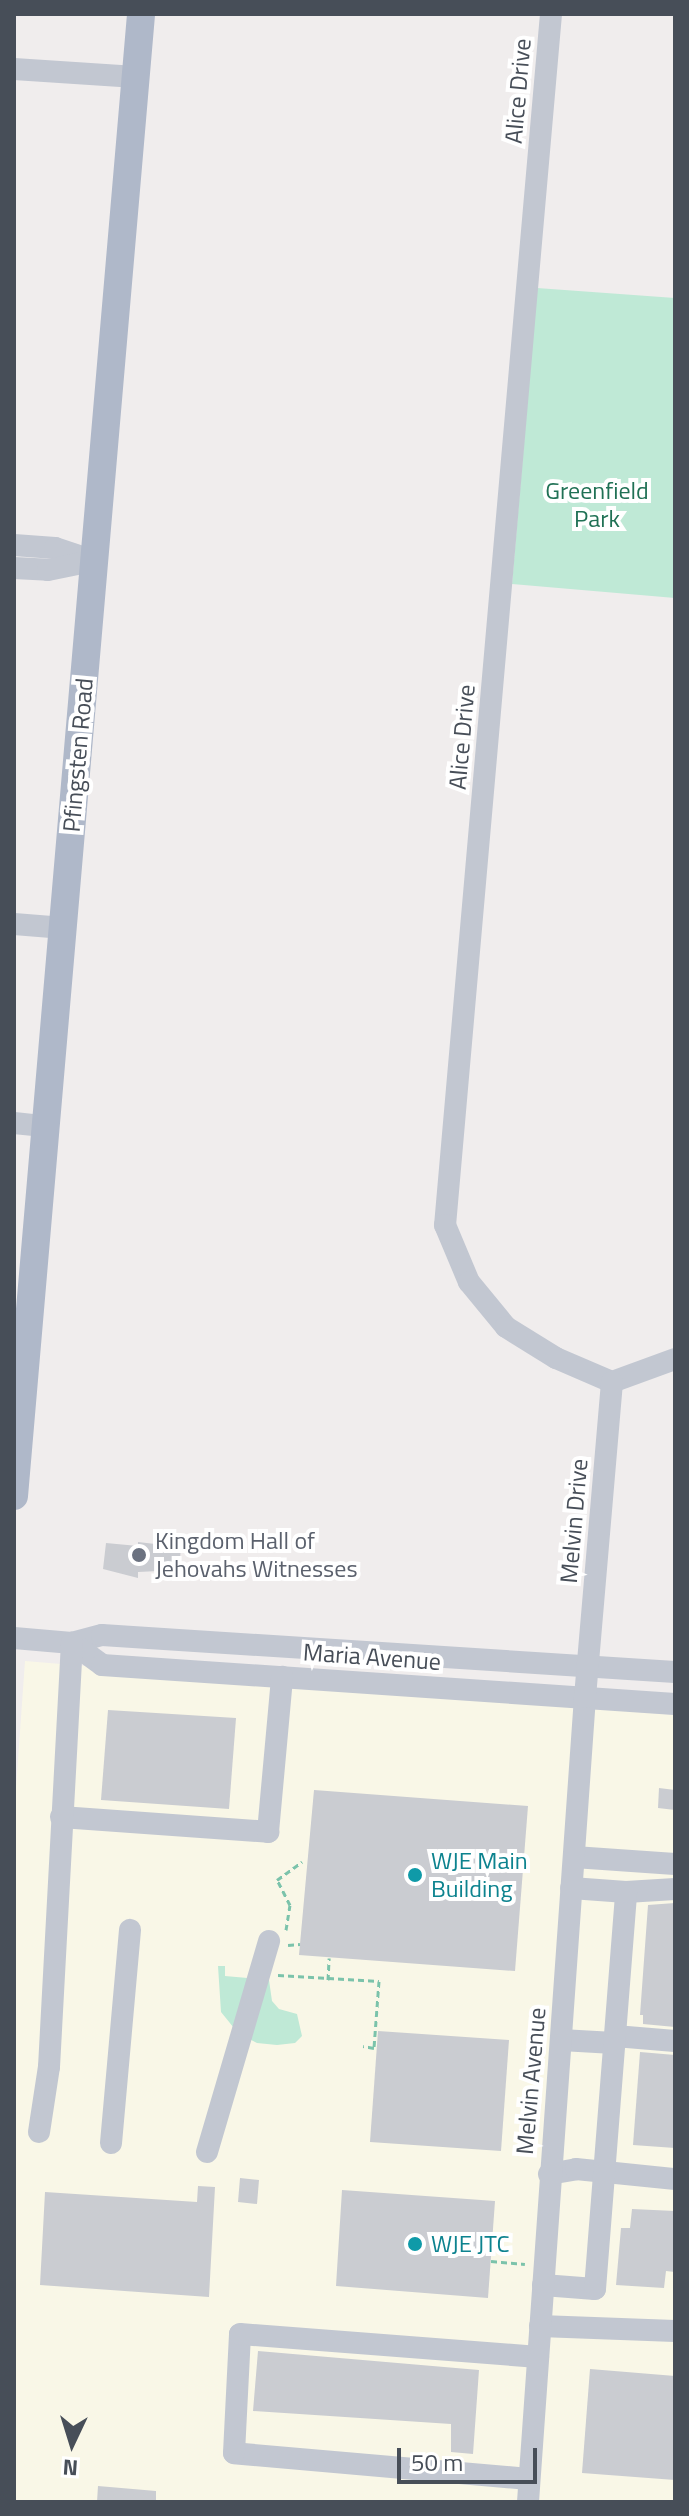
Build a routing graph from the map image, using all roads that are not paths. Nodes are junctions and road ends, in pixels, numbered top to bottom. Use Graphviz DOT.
graph roads {
  1 [pos="141,14"];
  2 [pos="551,14"];
  3 [pos="14,69"];
  4 [pos="136,77"];
  5 [pos="14,545"];
  6 [pos="94,561"];
  7 [pos="14,568"];
  8 [pos="14,924"];
  9 [pos="64,928"];
  10 [pos="14,1123"];
  11 [pos="44,1126"];
  12 [pos="675,1359"];
  13 [pos="612,1382"];
  14 [pos="14,1496"];
  15 [pos="14,1638"];
  16 [pos="72,1643"];
  17 [pos="588,1665"];
  18 [pos="675,1672"];
  19 [pos="282,1677"];
  20 [pos="585,1697"];
  21 [pos="675,1704"];
  22 [pos="61,1817"];
  23 [pos="574,1857"];
  24 [pos="675,1864"];
  25 [pos="571,1888"];
  26 [pos="675,1889"];
  27 [pos="626,1892"];
  28 [pos="130,1930"];
  29 [pos="269,1941"];
  30 [pos="561,2040"];
  31 [pos="614,2040"];
  32 [pos="675,2041"];
  33 [pos="39,2132"];
  34 [pos="111,2143"];
  35 [pos="207,2152"];
  36 [pos="604,2172"];
  37 [pos="549,2174"];
  38 [pos="675,2179"];
  39 [pos="544,2275"];
  40 [pos="540,2326"];
  41 [pos="675,2331"];
  42 [pos="538,2357"];
  43 [pos="529,2479"];
  44 [pos="528,2502"];
  1 -- 4 [label="main road, Pfingsten Road"];
  2 -- 13 [label="street, Alice Drive"];
  3 -- 4 [label="street"];
  4 -- 6 [label="main road, Pfingsten Road"];
  5 -- 6 [label="street"];
  6 -- 7 [label="street"];
  6 -- 9 [label="main road, Pfingsten Road"];
  8 -- 9 [label="street"];
  9 -- 11 [label="main road, Pfingsten Road"];
  10 -- 11 [label="street"];
  11 -- 14 [label="main road, Pfingsten Road"];
  12 -- 13 [label="street"];
  13 -- 17 [label="street, Melvin Drive"];
  15 -- 16 [label="street, Maria Avenue"];
  16 -- 17 [label="street, Maria Avenue"];
  16 -- 19 [label="street, Maria Avenue"];
  16 -- 22 [label="street"];
  17 -- 18 [label="street, Maria Avenue"];
  17 -- 20 [label="street, Melvin Avenue"];
  19 -- 20 [label="street, Maria Avenue"];
  19 -- 22 [label="street"];
  20 -- 21 [label="street, Maria Avenue"];
  20 -- 23 [label="street, Melvin Avenue"];
  22 -- 33 [label="street"];
  23 -- 24 [label="street"];
  23 -- 25 [label="street, Melvin Avenue"];
  25 -- 27 [label="street"];
  25 -- 30 [label="street, Melvin Avenue"];
  26 -- 27 [label="street"];
  27 -- 31 [label="street"];
  28 -- 34 [label="street"];
  29 -- 35 [label="street"];
  30 -- 31 [label="street"];
  30 -- 37 [label="street, Melvin Avenue"];
  31 -- 32 [label="street"];
  31 -- 36 [label="street"];
  36 -- 37 [label="street"];
  36 -- 38 [label="street"];
  36 -- 39 [label="street"];
  37 -- 39 [label="street, Melvin Avenue"];
  39 -- 40 [label="street, Melvin Avenue"];
  40 -- 41 [label="street"];
  40 -- 42 [label="street, Melvin Avenue"];
  42 -- 43 [label="street, Melvin Avenue"];
  42 -- 43 [label="street"];
  43 -- 44 [label="street, Melvin Avenue"];
}
